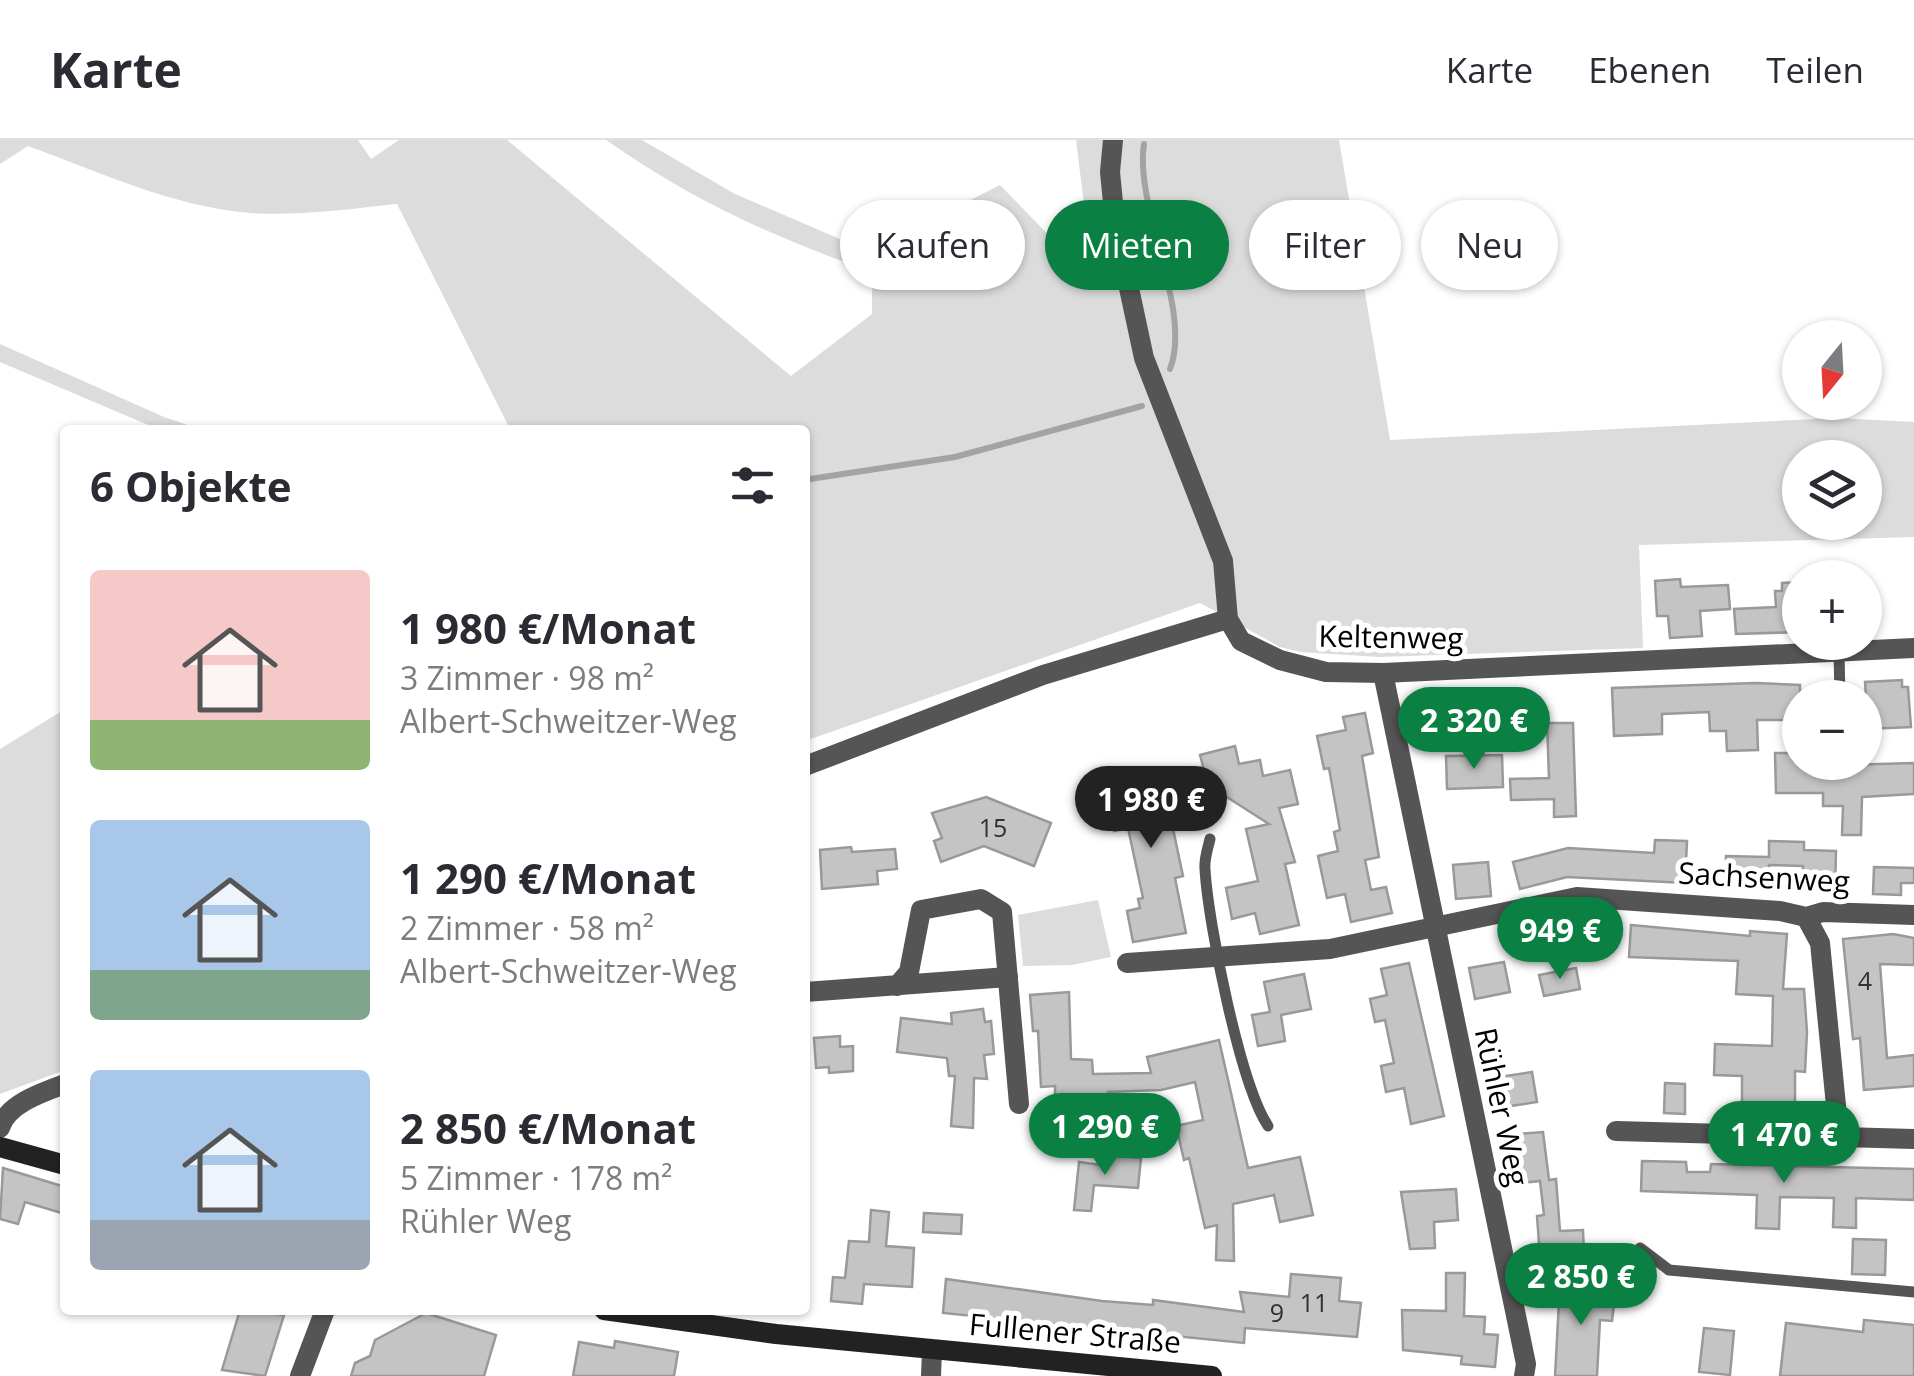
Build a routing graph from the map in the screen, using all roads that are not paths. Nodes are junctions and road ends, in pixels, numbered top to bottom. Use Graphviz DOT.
graph roads {
  1 [pos="1114,140"];
  2 [pos="1228,619"];
  3 [pos="1914,648"];
  4 [pos="1882,650"];
  5 [pos="1782,656"];
  6 [pos="1383,673"];
  7 [pos="810,764"];
  8 [pos="1210,838"];
  9 [pos="1914,915"];
  10 [pos="1806,917"];
  11 [pos="1434,930"];
  12 [pos="1220,956"];
  13 [pos="1127,963"];
  14 [pos="1008,977"];
  15 [pos="896,986"];
  16 [pos="810,992"];
  17 [pos="60,1086"];
  18 [pos="1019,1104"];
  19 [pos="1268,1126"];
  20 [pos="0,1128"];
  21 [pos="1616,1131"];
  22 [pos="1839,1136"];
  23 [pos="1914,1139"];
  24 [pos="0,1147"];
  25 [pos="60,1164"];
  26 [pos="1640,1248"];
  27 [pos="1914,1292"];
  28 [pos="323,1315"];
  29 [pos="635,1315"];
  30 [pos="932,1351"];
  31 [pos="300,1376"];
  32 [pos="931,1376"];
  33 [pos="1212,1376"];
  34 [pos="1524,1376"];
  1 -- 2 [label="street"];
  2 -- 6 [label="street, Keltenweg"];
  2 -- 7 [label="street"];
  3 -- 4 [label="street, Keltenweg"];
  5 -- 6 [label="street, Keltenweg"];
  6 -- 11 [label="street, Rühler Weg"];
  8 -- 12 [label="lane"];
  9 -- 10 [label="street, Sachsenweg"];
  10 -- 11 [label="street, Sachsenweg"];
  10 -- 22 [label="street"];
  11 -- 12 [label="street, Sachsenweg"];
  11 -- 34 [label="street, Rühler Weg"];
  12 -- 13 [label="street, Sachsenweg"];
  12 -- 19 [label="lane"];
  14 -- 15 [label="street"];
  14 -- 15 [label="street"];
  14 -- 18 [label="street"];
  15 -- 16 [label="street"];
  17 -- 20 [label="street"];
  21 -- 22 [label="street"];
  22 -- 23 [label="street"];
  24 -- 25 [label="main road"];
  26 -- 27 [label="lane"];
  28 -- 31 [label="street"];
  29 -- 30 [label="main road, Fullener Straße"];
  30 -- 32 [label="street"];
  30 -- 33 [label="main road, Fullener Straße"];
}
